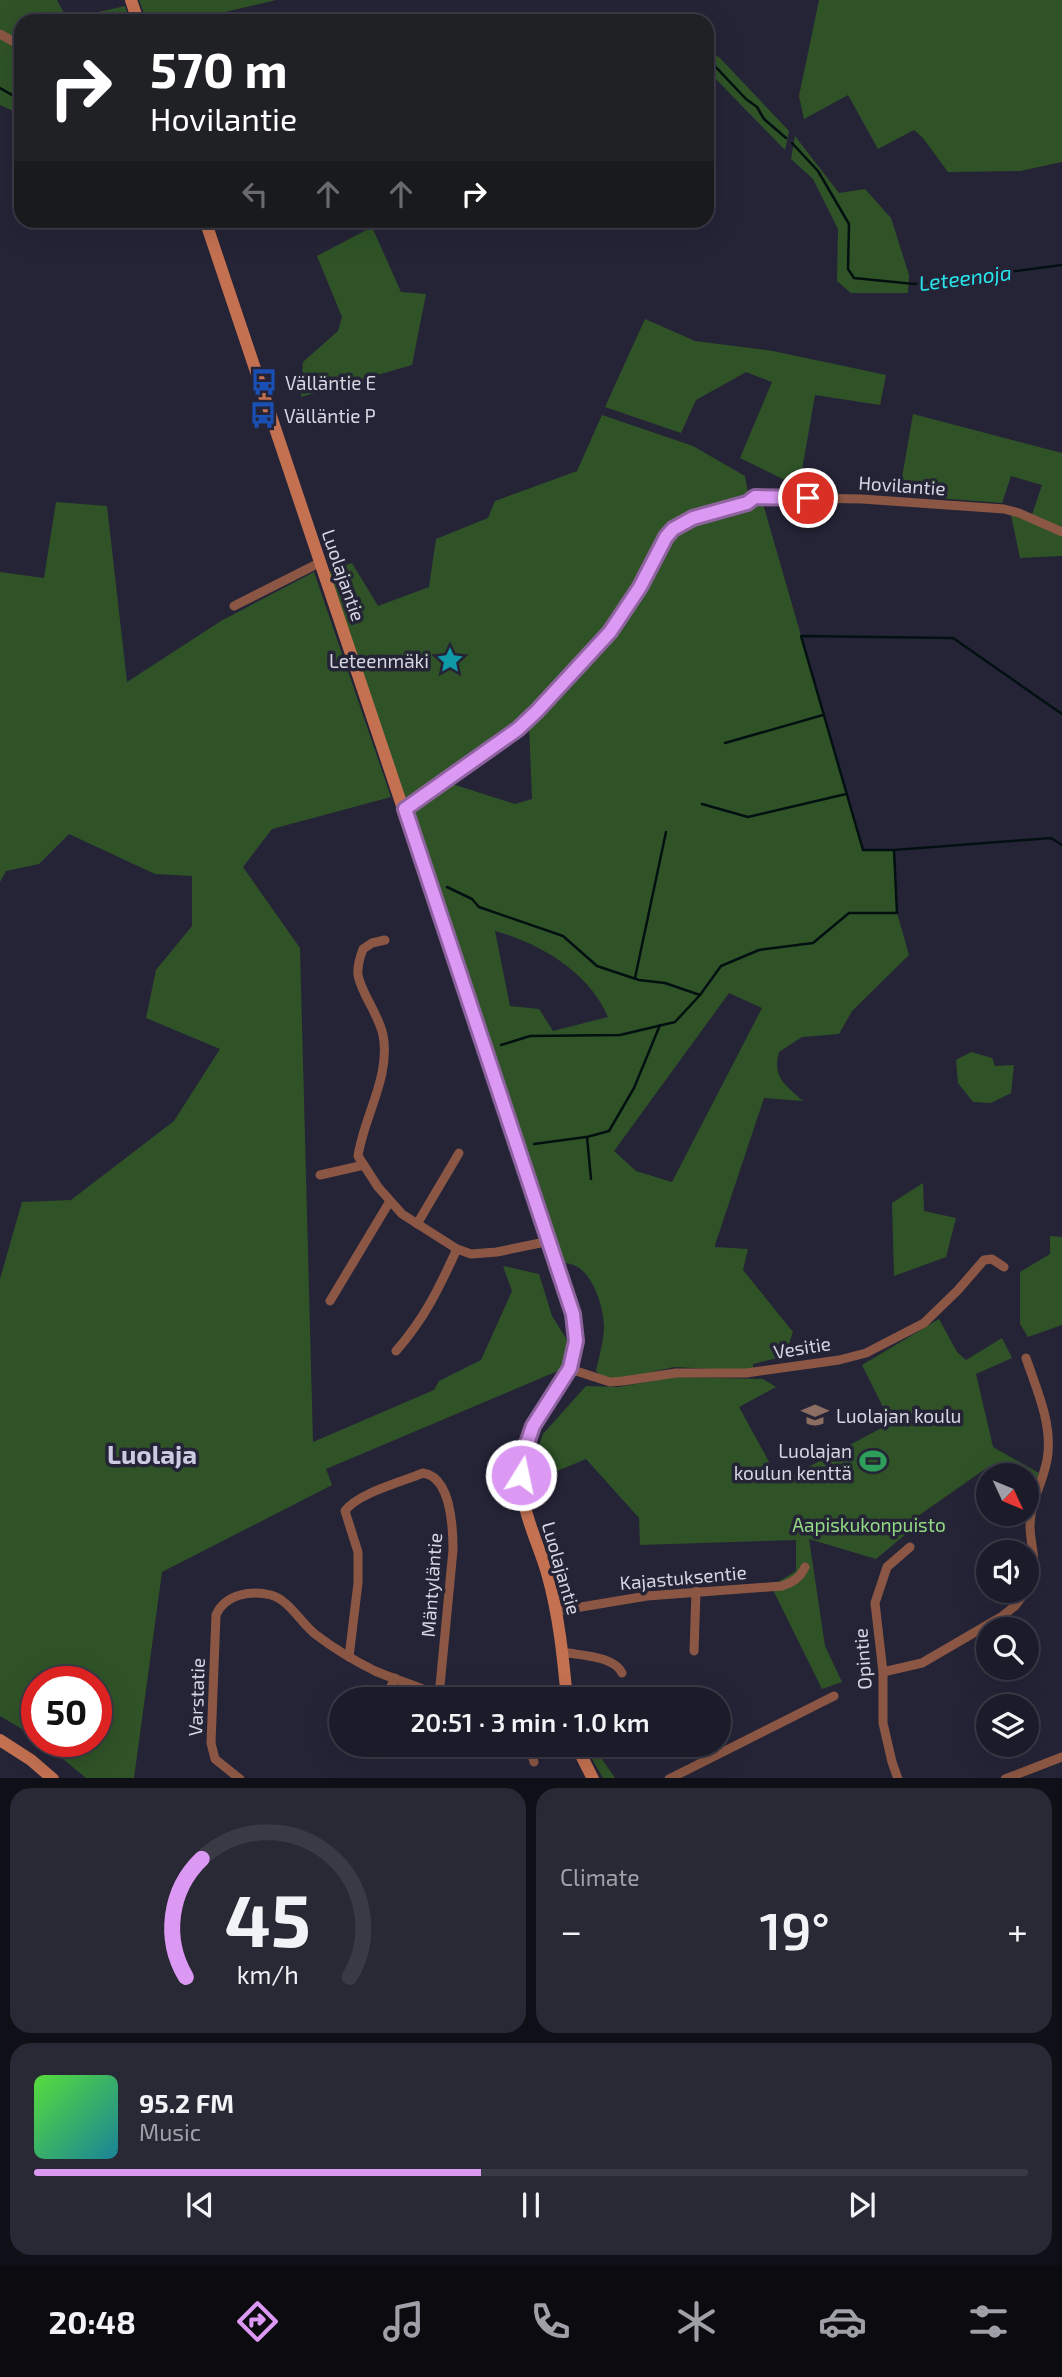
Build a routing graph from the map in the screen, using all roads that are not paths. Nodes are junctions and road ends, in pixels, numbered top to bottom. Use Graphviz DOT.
graph roads {
  1 [pos="208,228"];
  2 [pos="1062,532"];
  3 [pos="319,563"];
  4 [pos="234,606"];
  5 [pos="405,809"];
  6 [pos="385,940"];
  7 [pos="459,1153"];
  8 [pos="364,1165"];
  9 [pos="320,1175"];
  10 [pos="390,1200"];
  11 [pos="417,1224"];
  12 [pos="550,1241"];
  13 [pos="457,1250"];
  14 [pos="1004,1267"];
  15 [pos="330,1301"];
  16 [pos="396,1350"];
  17 [pos="1026,1358"];
  18 [pos="570,1368"];
  19 [pos="1031,1540"];
  20 [pos="910,1547"];
  21 [pos="805,1567"];
  22 [pos="696,1591"];
  23 [pos="1017,1603"];
  24 [pos="557,1611"];
  25 [pos="694,1651"];
  26 [pos="563,1654"];
  27 [pos="349,1657"];
  28 [pos="883,1672"];
  29 [pos="622,1673"];
  30 [pos="395,1678"];
  31 [pos="391,1687"];
  32 [pos="416,1687"];
  33 [pos="443,1687"];
  34 [pos="567,1687"];
  35 [pos="834,1696"];
  36 [pos="0,1740"];
  37 [pos="1062,1756"];
  38 [pos="533,1757"];
  39 [pos="582,1757"];
  40 [pos="534,1762"];
  41 [pos="52,1778"];
  42 [pos="239,1778"];
  43 [pos="592,1778"];
  44 [pos="671,1778"];
  45 [pos="898,1778"];
  46 [pos="1007,1778"];
  1 -- 3 [label="main road, Luolajantie"];
  2 -- 5 [label="street, Hovilantie"];
  3 -- 4 [label="street"];
  3 -- 5 [label="main road, Luolajantie"];
  5 -- 12 [label="main road, Luolajantie"];
  6 -- 8 [label="street"];
  7 -- 11 [label="street"];
  8 -- 9 [label="street"];
  8 -- 10 [label="street"];
  10 -- 11 [label="street"];
  10 -- 15 [label="street"];
  11 -- 13 [label="street"];
  12 -- 13 [label="street"];
  12 -- 18 [label="main road, Luolajantie"];
  13 -- 16 [label="street"];
  14 -- 18 [label="street, Vesitie"];
  17 -- 19 [label="street"];
  18 -- 24 [label="main road, Luolajantie"];
  20 -- 28 [label="street, Opintie"];
  21 -- 22 [label="street, Kajastuksentie"];
  22 -- 24 [label="street, Kajastuksentie"];
  22 -- 25 [label="street"];
  23 -- 28 [label="street"];
  24 -- 26 [label="main road, Luolajantie"];
  26 -- 29 [label="street"];
  26 -- 34 [label="main road, Luolajantie"];
  27 -- 30 [label="street"];
  27 -- 33 [label="street, Mäntyläntie"];
  27 -- 42 [label="street, Varstatie"];
  28 -- 45 [label="street, Opintie"];
  30 -- 31 [label="street"];
  30 -- 32 [label="street"];
  35 -- 44 [label="street"];
  36 -- 41 [label="main road"];
  37 -- 46 [label="street"];
  38 -- 40 [label="street"];
  39 -- 43 [label="main road"];
}
